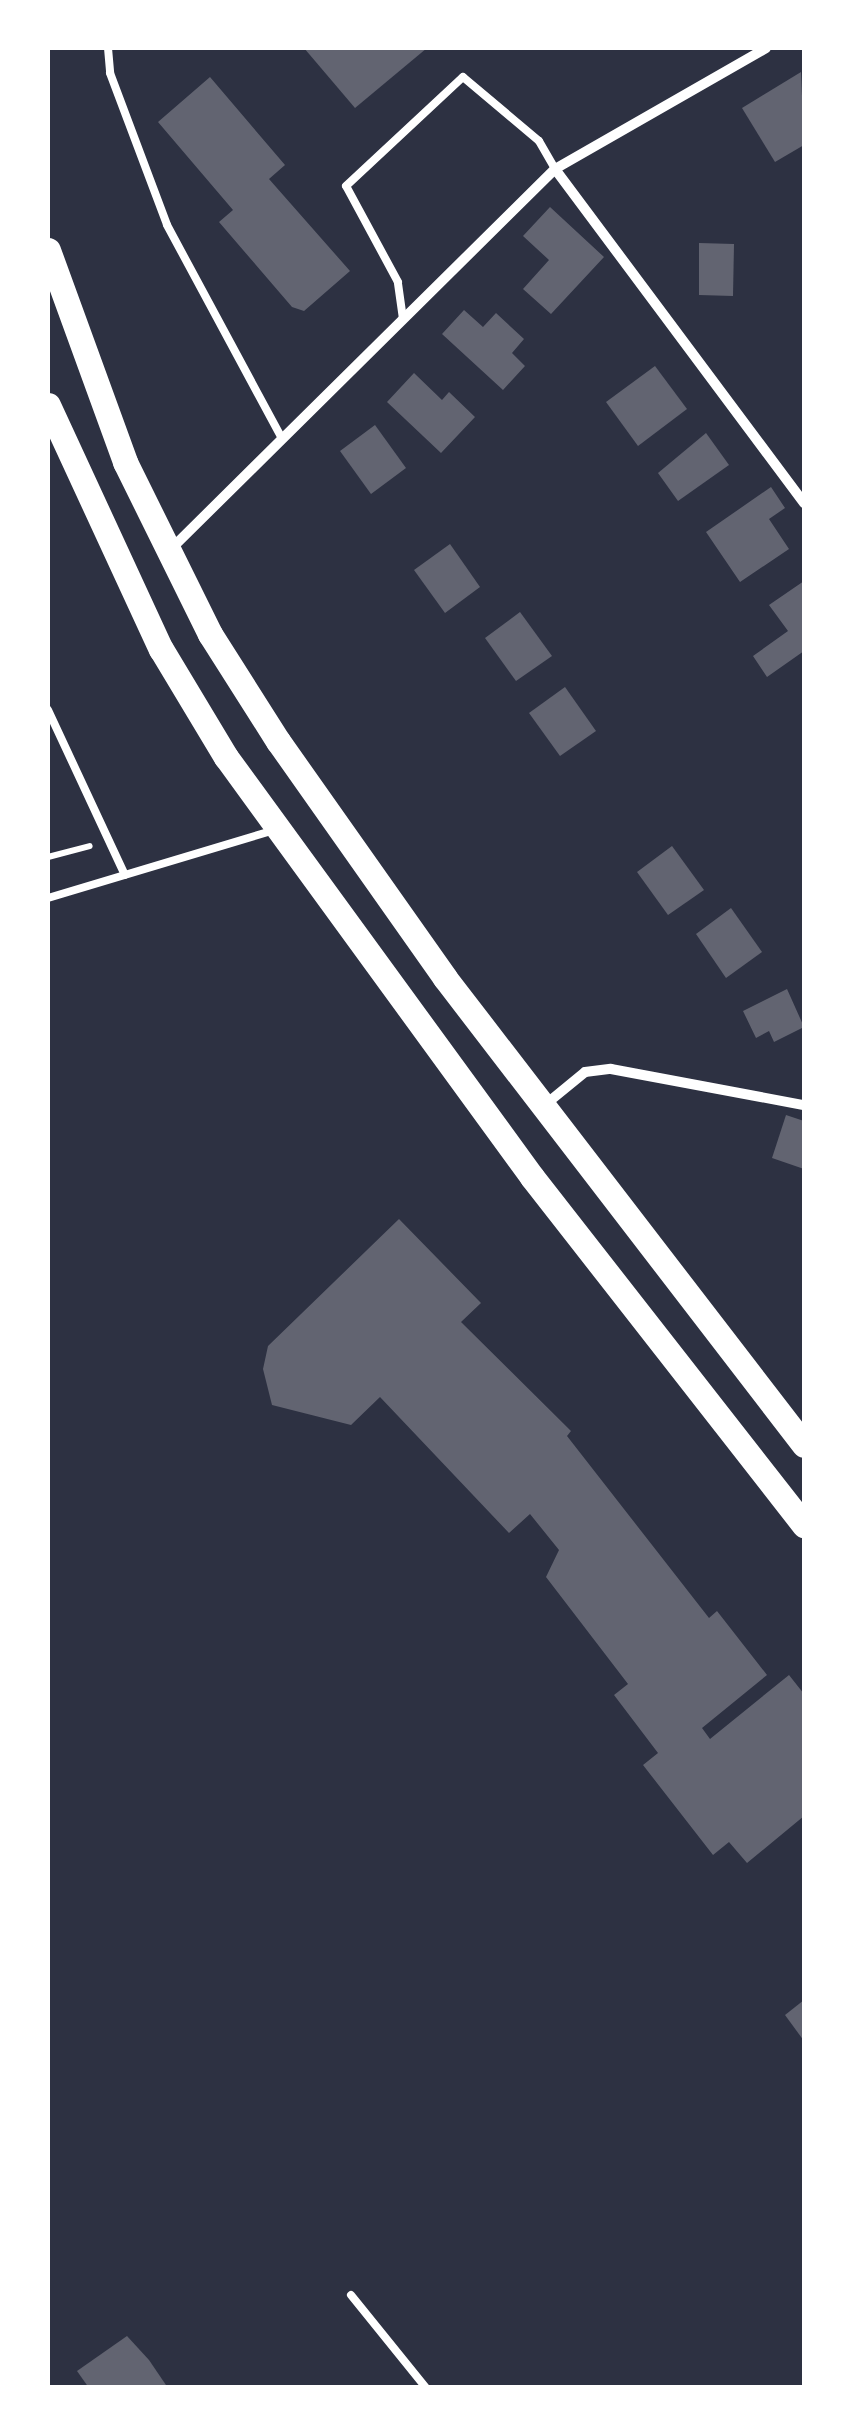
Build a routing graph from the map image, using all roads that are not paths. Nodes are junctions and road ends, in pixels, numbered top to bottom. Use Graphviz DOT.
graph roads {
  1 [pos="108,48"];
  2 [pos="766,48"];
  3 [pos="555,169"];
  4 [pos="48,250"];
  5 [pos="403,320"];
  6 [pos="48,405"];
  7 [pos="284,443"];
  8 [pos="804,502"];
  9 [pos="168,552"];
  10 [pos="48,710"];
  11 [pos="276,830"];
  12 [pos="124,875"];
  13 [pos="48,898"];
  14 [pos="804,1105"];
  15 [pos="542,1107"];
  16 [pos="804,1445"];
  17 [pos="804,1526"];
  18 [pos="351,2296"];
  19 [pos="426,2388"];
  1 -- 7 [label="lane"];
  2 -- 3 [label="street"];
  3 -- 5 [label="street"];
  3 -- 5 [label="lane"];
  3 -- 8 [label="street"];
  4 -- 9 [label="main road"];
  5 -- 7 [label="street"];
  6 -- 11 [label="main road"];
  7 -- 9 [label="street"];
  9 -- 15 [label="main road"];
  10 -- 12 [label="lane"];
  11 -- 12 [label="lane"];
  11 -- 17 [label="main road"];
  12 -- 13 [label="lane"];
  14 -- 15 [label="street"];
  15 -- 16 [label="main road"];
  18 -- 19 [label="lane"];
}
